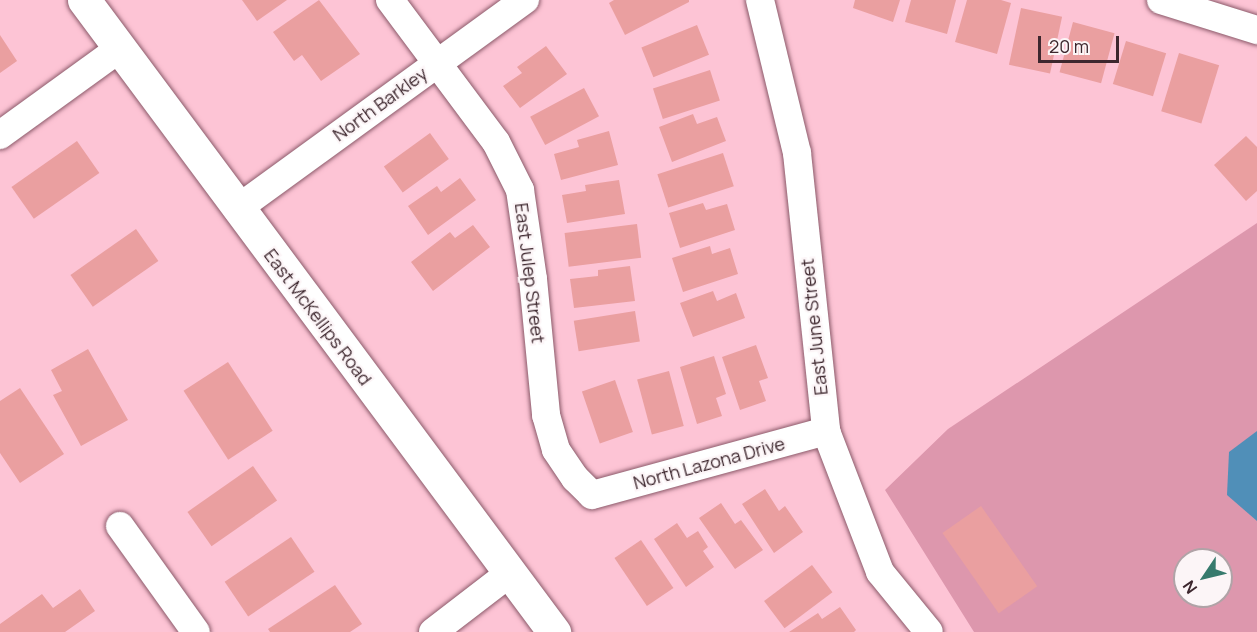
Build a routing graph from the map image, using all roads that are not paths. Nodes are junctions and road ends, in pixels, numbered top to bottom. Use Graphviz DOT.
graph roads {
  1 [pos="84,0"];
  2 [pos="390,0"];
  3 [pos="525,0"];
  4 [pos="760,0"];
  5 [pos="1161,0"];
  6 [pos="1257,30"];
  7 [pos="119,49"];
  8 [pos="436,63"];
  9 [pos="0,135"];
  10 [pos="237,209"];
  11 [pos="826,431"];
  12 [pos="592,495"];
  13 [pos="120,526"];
  14 [pos="510,573"];
  15 [pos="196,632"];
  16 [pos="433,632"];
  17 [pos="554,632"];
  18 [pos="928,632"];
  1 -- 7 [label="main road, East McKellips Road"];
  2 -- 8 [label="street, East Julep Street"];
  3 -- 8 [label="street, North Barkley"];
  4 -- 11 [label="street, East June Street"];
  5 -- 6 [label="street"];
  7 -- 9 [label="street"];
  7 -- 10 [label="main road, East McKellips Road"];
  8 -- 10 [label="street, North Barkley"];
  8 -- 12 [label="street, East Julep Street"];
  10 -- 14 [label="main road, East McKellips Road"];
  11 -- 12 [label="street, North Lazona Drive"];
  11 -- 18 [label="street, East June Street"];
  13 -- 15 [label="street"];
  14 -- 16 [label="street"];
  14 -- 17 [label="main road, East McKellips Road"];
}
